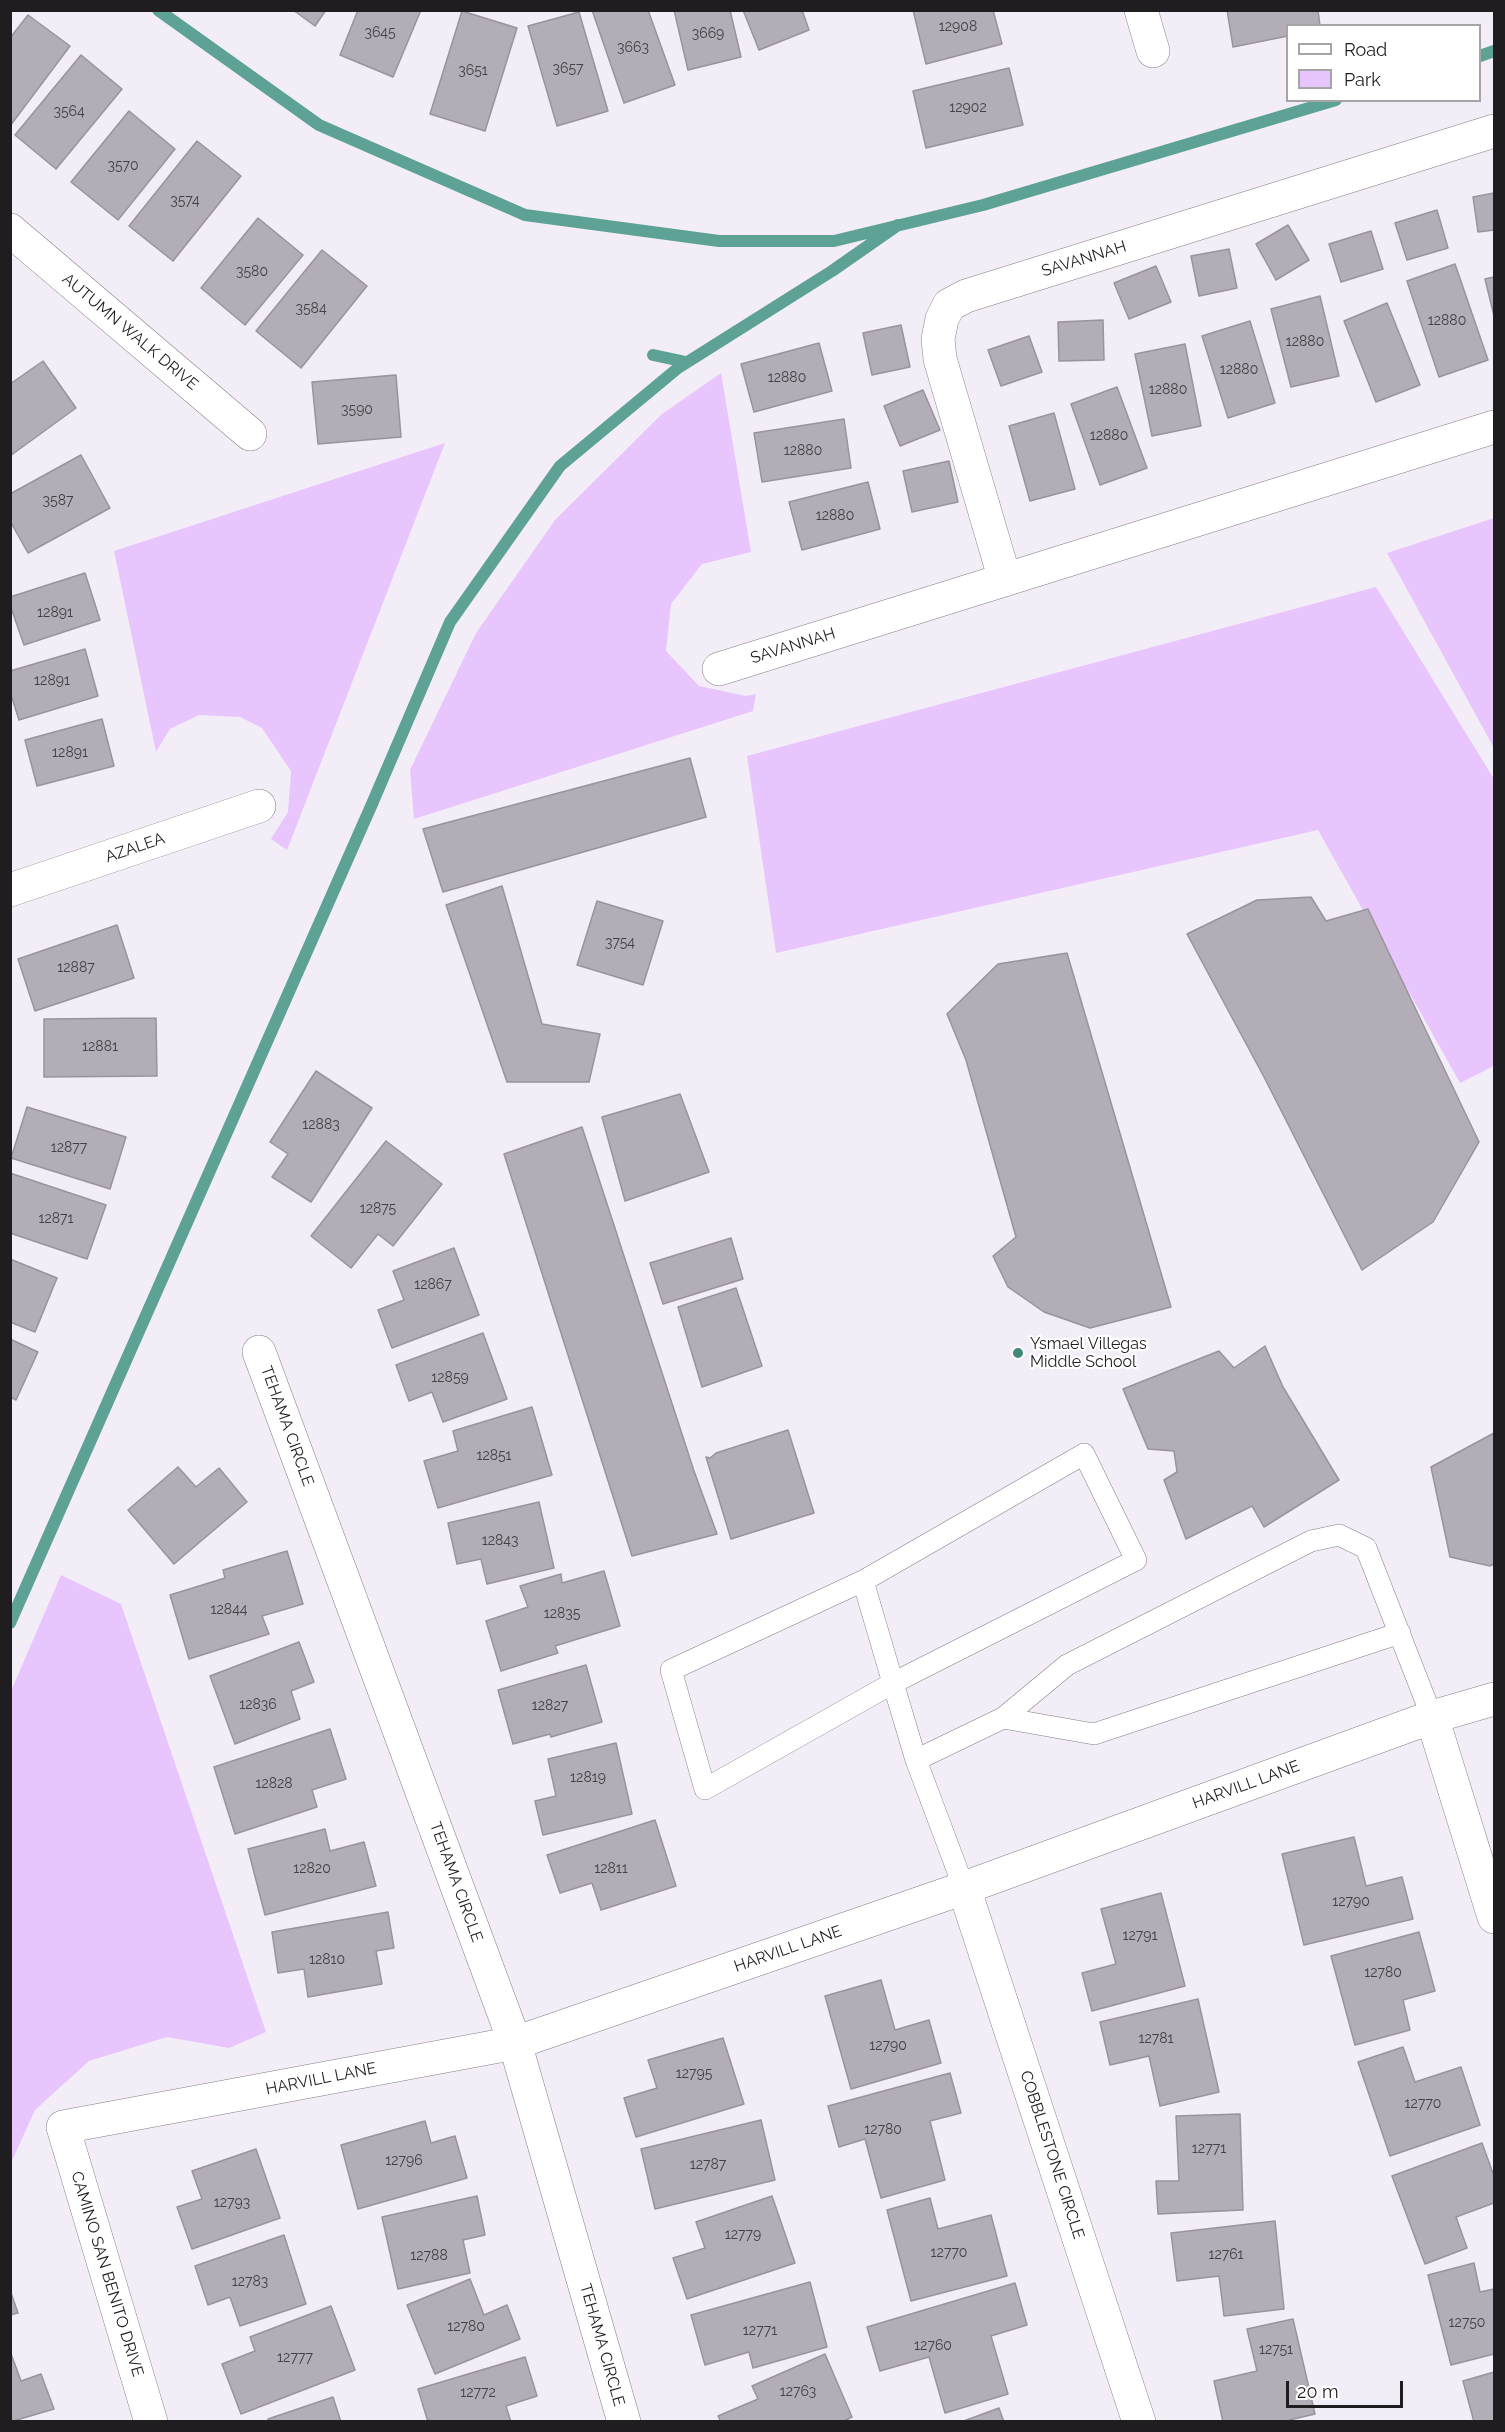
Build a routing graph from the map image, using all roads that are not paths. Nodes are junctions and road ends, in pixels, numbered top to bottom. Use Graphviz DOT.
graph roads {
  1 [pos="1141,10"];
  2 [pos="1153,51"];
  3 [pos="1494,131"];
  4 [pos="10,230"];
  5 [pos="1494,427"];
  6 [pos="250,434"];
  7 [pos="1005,580"];
  8 [pos="719,669"];
  9 [pos="259,806"];
  10 [pos="10,890"];
  11 [pos="259,1352"];
  12 [pos="863,1581"];
  13 [pos="1400,1633"];
  14 [pos="893,1683"];
  15 [pos="1494,1700"];
  16 [pos="1432,1717"];
  17 [pos="1003,1718"];
  18 [pos="916,1760"];
  19 [pos="964,1888"];
  20 [pos="1494,1917"];
  21 [pos="515,2043"];
  22 [pos="63,2127"];
  23 [pos="151,2421"];
  24 [pos="624,2421"];
  25 [pos="1139,2421"];
  1 -- 2 [label="street"];
  3 -- 7 [label="street, SAVANNAH"];
  4 -- 6 [label="street, AUTUMN WALK DRIVE"];
  5 -- 7 [label="street, SAVANNAH"];
  7 -- 8 [label="street, SAVANNAH"];
  9 -- 10 [label="street, AZALEA"];
  11 -- 21 [label="street, TEHAMA CIRCLE"];
  12 -- 14 [label="lane"];
  12 -- 14 [label="lane"];
  12 -- 14 [label="lane"];
  13 -- 16 [label="lane"];
  13 -- 17 [label="lane"];
  13 -- 17 [label="lane"];
  14 -- 18 [label="lane"];
  15 -- 16 [label="street, HARVILL LANE"];
  16 -- 19 [label="street, HARVILL LANE"];
  16 -- 20 [label="street"];
  17 -- 18 [label="lane"];
  18 -- 19 [label="lane"];
  19 -- 21 [label="street, HARVILL LANE"];
  19 -- 25 [label="street, COBBLESTONE CIRCLE"];
  21 -- 22 [label="street, HARVILL LANE"];
  21 -- 24 [label="street, TEHAMA CIRCLE"];
  22 -- 23 [label="street, CAMINO SAN BENITO DRIVE"];
}
